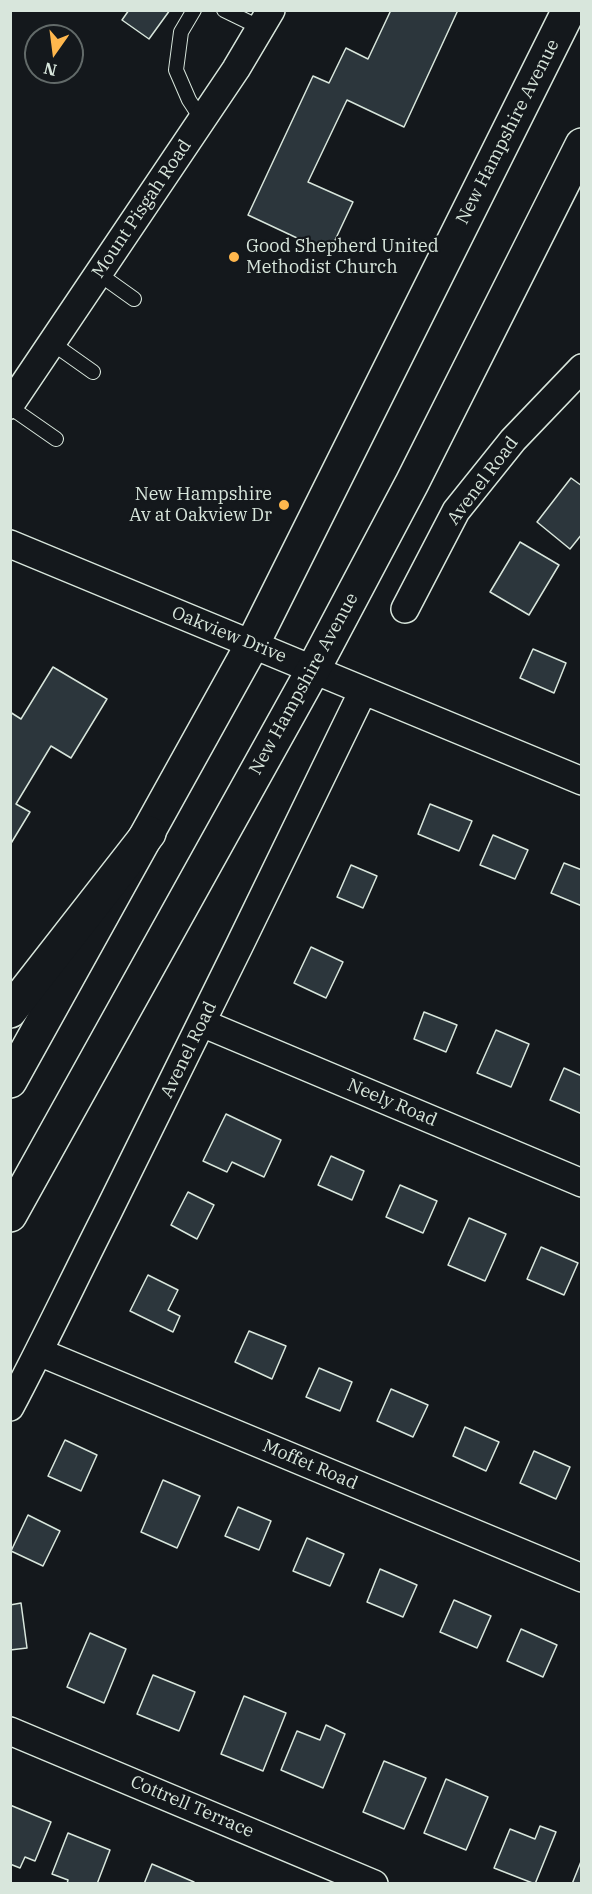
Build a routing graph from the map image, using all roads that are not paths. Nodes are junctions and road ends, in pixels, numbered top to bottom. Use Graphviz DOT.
graph roads {
  1 [pos="194,10"];
  2 [pos="224,10"];
  3 [pos="569,10"];
  4 [pos="266,19"];
  5 [pos="202,120"];
  6 [pos="582,145"];
  7 [pos="99,274"];
  8 [pos="134,299"];
  9 [pos="52,343"];
  10 [pos="582,368"];
  11 [pos="93,372"];
  12 [pos="10,406"];
  13 [pos="56,440"];
  14 [pos="10,544"];
  15 [pos="405,609"];
  16 [pos="252,645"];
  17 [pos="313,670"];
  18 [pos="363,691"];
  19 [pos="582,781"];
  20 [pos="149,833"];
  21 [pos="10,1011"];
  22 [pos="202,1023"];
  23 [pos="10,1080"];
  24 [pos="582,1183"];
  25 [pos="10,1215"];
  26 [pos="39,1352"];
  27 [pos="10,1407"];
  28 [pos="582,1578"];
  29 [pos="10,1731"];
  30 [pos="374,1884"];
  1 -- 5 [label="lane"];
  2 -- 4 [label="lane"];
  3 -- 16 [label="main road, New Hampshire Avenue"];
  4 -- 5 [label="street, Mount Pisgah Road"];
  5 -- 7 [label="street, Mount Pisgah Road"];
  6 -- 17 [label="main road, New Hampshire Avenue"];
  7 -- 8 [label="lane"];
  7 -- 9 [label="street, Mount Pisgah Road"];
  9 -- 11 [label="lane"];
  9 -- 12 [label="street, Mount Pisgah Road"];
  10 -- 15 [label="street, Avenel Road"];
  12 -- 13 [label="lane"];
  14 -- 16 [label="street, Oakview Drive"];
  16 -- 17 [label="street, Oakview Drive"];
  16 -- 20 [label="main road, New Hampshire Avenue"];
  17 -- 18 [label="street, Oakview Drive"];
  17 -- 25 [label="main road, New Hampshire Avenue"];
  18 -- 19 [label="street, Oakview Drive"];
  18 -- 22 [label="street, Avenel Road"];
  20 -- 21 [label="main road"];
  20 -- 23 [label="main road, New Hampshire Avenue"];
  22 -- 24 [label="street, Neely Road"];
  22 -- 26 [label="street, Avenel Road"];
  26 -- 27 [label="street, Avenel Road"];
  26 -- 28 [label="street, Moffet Road"];
  29 -- 30 [label="street, Cottrell Terrace"];
}
